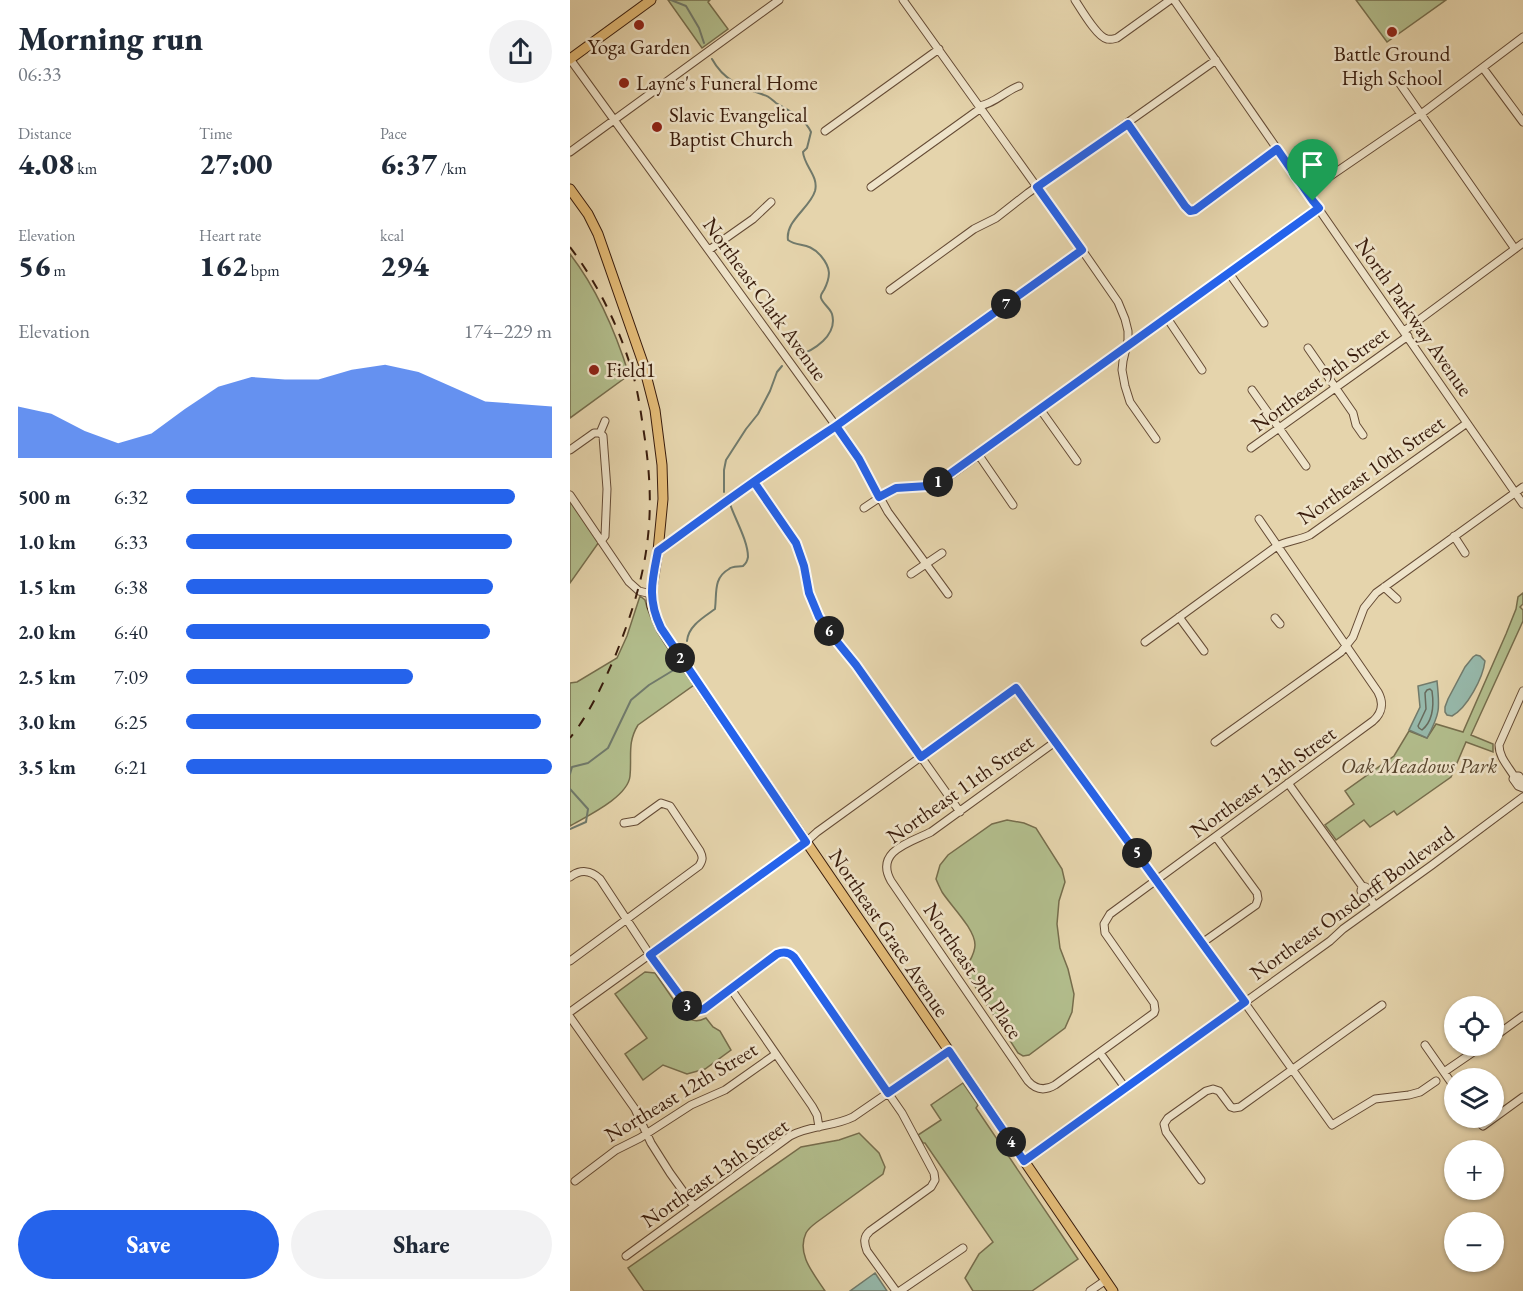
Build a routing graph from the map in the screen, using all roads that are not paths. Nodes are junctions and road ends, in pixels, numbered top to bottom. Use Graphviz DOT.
graph roads {
  1 [pos="651,0"];
  2 [pos="779,0"];
  3 [pos="903,0"];
  4 [pos="1075,0"];
  5 [pos="1172,0"];
  6 [pos="1523,37"];
  7 [pos="939,49"];
  8 [pos="570,59"];
  9 [pos="1216,60"];
  10 [pos="1483,68"];
  11 [pos="1393,74"];
  12 [pos="1019,86"];
  13 [pos="980,107"];
  14 [pos="1421,114"];
  15 [pos="614,119"];
  16 [pos="1523,122"];
  17 [pos="1128,124"];
  18 [pos="825,131"];
  19 [pos="1277,149"];
  20 [pos="570,152"];
  21 [pos="871,187"];
  22 [pos="1037,187"];
  23 [pos="570,189"];
  24 [pos="1308,192"];
  25 [pos="771,202"];
  26 [pos="1319,208"];
  27 [pos="1523,243"];
  28 [pos="1515,249"];
  29 [pos="709,250"];
  30 [pos="1082,250"];
  31 [pos="1229,273"];
  32 [pos="890,290"];
  33 [pos="1167,318"];
  34 [pos="1264,323"];
  35 [pos="1406,333"];
  36 [pos="1126,348"];
  37 [pos="1308,348"];
  38 [pos="1202,370"];
  39 [pos="1336,388"];
  40 [pos="1252,390"];
  41 [pos="1040,409"];
  42 [pos="605,421"];
  43 [pos="1467,423"];
  44 [pos="836,426"];
  45 [pos="1279,428"];
  46 [pos="600,433"];
  47 [pos="1363,435"];
  48 [pos="1156,439"];
  49 [pos="1251,448"];
  50 [pos="570,450"];
  51 [pos="978,454"];
  52 [pos="1077,461"];
  53 [pos="1306,466"];
  54 [pos="754,482"];
  55 [pos="1523,487"];
  56 [pos="1515,492"];
  57 [pos="570,495"];
  58 [pos="879,497"];
  59 [pos="1523,504"];
  60 [pos="1013,506"];
  61 [pos="864,508"];
  62 [pos="1259,519"];
  63 [pos="1454,536"];
  64 [pos="602,541"];
  65 [pos="1277,546"];
  66 [pos="658,551"];
  67 [pos="942,553"];
  68 [pos="1465,553"];
  69 [pos="926,564"];
  70 [pos="911,574"];
  71 [pos="1384,586"];
  72 [pos="651,594"];
  73 [pos="948,594"];
  74 [pos="1397,599"];
  75 [pos="1179,617"];
  76 [pos="1145,642"];
  77 [pos="1347,646"];
  78 [pos="1204,651"];
  79 [pos="1523,691"];
  80 [pos="1055,742"];
  81 [pos="1215,742"];
  82 [pos="921,757"];
  83 [pos="1288,783"];
  84 [pos="1523,785"];
  85 [pos="1523,797"];
  86 [pos="960,812"];
  87 [pos="624,823"];
  88 [pos="1216,837"];
  89 [pos="806,842"];
  90 [pos="887,865"];
  91 [pos="572,875"];
  92 [pos="1156,880"];
  93 [pos="1375,906"];
  94 [pos="627,919"];
  95 [pos="1202,943"];
  96 [pos="650,955"];
  97 [pos="570,961"];
  98 [pos="731,989"];
  99 [pos="1245,1002"];
  100 [pos="1382,1005"];
  101 [pos="570,1012"];
  102 [pos="1523,1016"];
  103 [pos="570,1017"];
  104 [pos="1504,1030"];
  105 [pos="1425,1045"];
  106 [pos="949,1051"];
  107 [pos="1100,1053"];
  108 [pos="776,1054"];
  109 [pos="1467,1056"];
  110 [pos="1450,1068"];
  111 [pos="1293,1069"];
  112 [pos="1444,1072"];
  113 [pos="1436,1081"];
  114 [pos="1126,1089"];
  115 [pos="888,1093"];
  116 [pos="1523,1097"];
  117 [pos="1504,1111"];
  118 [pos="819,1127"];
  119 [pos="647,1133"];
  120 [pos="1024,1161"];
  121 [pos="1201,1180"];
  122 [pos="575,1181"];
  123 [pos="693,1205"];
  124 [pos="963,1248"];
  125 [pos="626,1256"];
  126 [pos="1106,1280"];
  127 [pos="898,1291"];
  128 [pos="1090,1291"];
  129 [pos="1113,1291"];
  1 -- 8 [label="main road"];
  2 -- 15 [label="street"];
  3 -- 7 [label="street"];
  4 -- 5 [label="street"];
  5 -- 9 [label="street, North Parkway Avenue"];
  6 -- 10 [label="street"];
  7 -- 13 [label="street"];
  7 -- 18 [label="street"];
  8 -- 15 [label="street, Northeast Clark Avenue"];
  9 -- 17 [label="street"];
  9 -- 19 [label="street, North Parkway Avenue"];
  10 -- 14 [label="street"];
  10 -- 16 [label="street"];
  11 -- 14 [label="street"];
  12 -- 13 [label="street"];
  13 -- 21 [label="street"];
  13 -- 22 [label="street"];
  14 -- 24 [label="street"];
  14 -- 28 [label="street"];
  15 -- 20 [label="street"];
  15 -- 29 [label="street, Northeast Clark Avenue"];
  17 -- 19 [label="street"];
  17 -- 22 [label="street"];
  19 -- 24 [label="street, North Parkway Avenue"];
  22 -- 30 [label="street"];
  22 -- 32 [label="street"];
  23 -- 66 [label="main road, Northeast Grace Avenue"];
  24 -- 26 [label="street, North Parkway Avenue"];
  25 -- 29 [label="street"];
  26 -- 31 [label="street"];
  26 -- 35 [label="street, North Parkway Avenue"];
  27 -- 28 [label="street, Northeast 9th Street"];
  28 -- 35 [label="street, Northeast 9th Street"];
  29 -- 44 [label="street, Northeast Clark Avenue"];
  30 -- 36 [label="street"];
  30 -- 44 [label="street"];
  31 -- 33 [label="street"];
  31 -- 34 [label="street"];
  33 -- 36 [label="street"];
  33 -- 38 [label="street"];
  35 -- 39 [label="street, Northeast 9th Street"];
  35 -- 43 [label="street, North Parkway Avenue"];
  36 -- 41 [label="street"];
  36 -- 48 [label="street"];
  37 -- 39 [label="street"];
  39 -- 45 [label="street, Northeast 9th Street"];
  39 -- 47 [label="street"];
  40 -- 45 [label="street"];
  41 -- 51 [label="street"];
  41 -- 52 [label="street"];
  42 -- 46 [label="street"];
  43 -- 56 [label="street, North Parkway Avenue"];
  43 -- 65 [label="street, Northeast 10th Street"];
  44 -- 54 [label="street"];
  44 -- 58 [label="street, Northeast Clark Avenue"];
  45 -- 49 [label="street, Northeast 9th Street"];
  45 -- 53 [label="street"];
  46 -- 50 [label="street"];
  46 -- 64 [label="street"];
  51 -- 58 [label="street"];
  51 -- 60 [label="street"];
  54 -- 66 [label="street"];
  54 -- 82 [label="street"];
  55 -- 56 [label="street"];
  56 -- 59 [label="street, North Parkway Avenue"];
  56 -- 63 [label="street"];
  57 -- 64 [label="street"];
  58 -- 61 [label="street"];
  58 -- 69 [label="street, Northeast Clark Avenue"];
  62 -- 65 [label="street"];
  63 -- 68 [label="street"];
  63 -- 71 [label="street"];
  64 -- 72 [label="street"];
  65 -- 75 [label="street, Northeast 10th Street"];
  65 -- 77 [label="street"];
  66 -- 72 [label="main road, Northeast Grace Avenue"];
  67 -- 69 [label="street"];
  69 -- 70 [label="street"];
  69 -- 73 [label="street, Northeast Clark Avenue"];
  71 -- 74 [label="street"];
  71 -- 77 [label="street"];
  72 -- 89 [label="main road, Northeast Grace Avenue"];
  75 -- 76 [label="street, Northeast 10th Street"];
  75 -- 78 [label="street"];
  77 -- 81 [label="street"];
  77 -- 83 [label="street, Northeast 13th Street"];
  79 -- 84 [label="street"];
  80 -- 82 [label="street"];
  80 -- 86 [label="street, Northeast 11th Street"];
  80 -- 92 [label="street"];
  82 -- 86 [label="street"];
  82 -- 89 [label="street"];
  83 -- 88 [label="street, Northeast 13th Street"];
  83 -- 93 [label="street"];
  85 -- 93 [label="street, Northeast Onsdorff Boulevard"];
  86 -- 90 [label="street, Northeast 11th Street"];
  87 -- 94 [label="street"];
  88 -- 92 [label="street, Northeast 13th Street"];
  88 -- 95 [label="street"];
  89 -- 96 [label="street"];
  89 -- 106 [label="main road, Northeast Grace Avenue"];
  90 -- 107 [label="street, Northeast 9th Place"];
  91 -- 94 [label="street"];
  92 -- 95 [label="street"];
  92 -- 107 [label="street, Northeast 13th Street"];
  93 -- 99 [label="street, Northeast Onsdorff Boulevard"];
  94 -- 96 [label="street"];
  94 -- 97 [label="street"];
  95 -- 99 [label="street"];
  96 -- 98 [label="street"];
  96 -- 101 [label="street"];
  98 -- 108 [label="street"];
  98 -- 115 [label="street"];
  99 -- 111 [label="street"];
  99 -- 114 [label="street, Northeast Onsdorff Boulevard"];
  100 -- 111 [label="street"];
  102 -- 104 [label="street"];
  103 -- 119 [label="street"];
  105 -- 112 [label="street"];
  106 -- 115 [label="street, Northeast 13th Street"];
  106 -- 120 [label="main road, Northeast Grace Avenue"];
  107 -- 114 [label="street"];
  108 -- 118 [label="street"];
  108 -- 119 [label="street, Northeast 12th Street"];
  109 -- 110 [label="street"];
  111 -- 113 [label="street"];
  111 -- 121 [label="street"];
  114 -- 120 [label="street, Northeast Onsdorff Boulevard"];
  115 -- 118 [label="street, Northeast 13th Street"];
  115 -- 127 [label="street"];
  116 -- 117 [label="street"];
  118 -- 123 [label="street, Northeast 13th Street"];
  119 -- 122 [label="street, Northeast 12th Street"];
  119 -- 123 [label="street"];
  120 -- 126 [label="main road, Northeast Grace Avenue"];
  123 -- 125 [label="street, Northeast 13th Street"];
  124 -- 127 [label="street"];
  126 -- 128 [label="street"];
  126 -- 129 [label="main road, Northeast Grace Avenue"];
}
